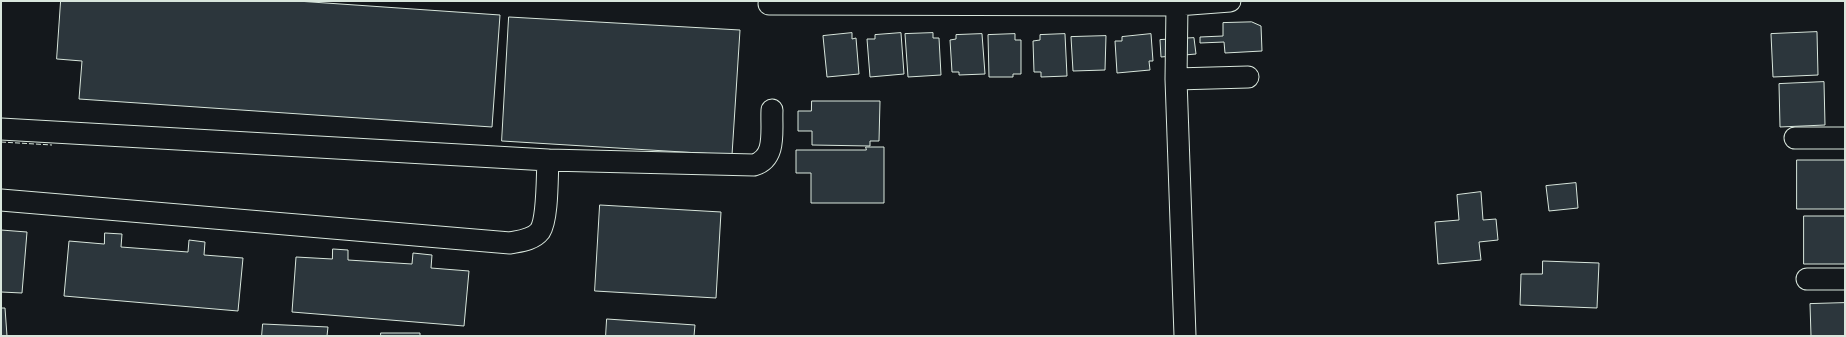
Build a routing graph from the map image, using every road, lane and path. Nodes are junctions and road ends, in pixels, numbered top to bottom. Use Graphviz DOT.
graph roads {
  1 [pos="1230,1"];
  2 [pos="1177,3"];
  3 [pos="769,4"];
  4 [pos="1248,76"];
  5 [pos="1176,79"];
  6 [pos="772,110"];
  7 [pos="1,129"];
  8 [pos="1795,138"];
  9 [pos="1845,138"];
  10 [pos="548,160"];
  11 [pos="1,200"];
  12 [pos="1845,279"];
  13 [pos="1807,280"];
  14 [pos="1185,336"];
  1 -- 2 [label="street"];
  2 -- 3 [label="street"];
  2 -- 5 [label="street"];
  4 -- 5 [label="street"];
  5 -- 14 [label="street"];
  6 -- 10 [label="street"];
  7 -- 10 [label="street"];
  8 -- 9 [label="street"];
  10 -- 11 [label="street"];
  12 -- 13 [label="street"];
}
